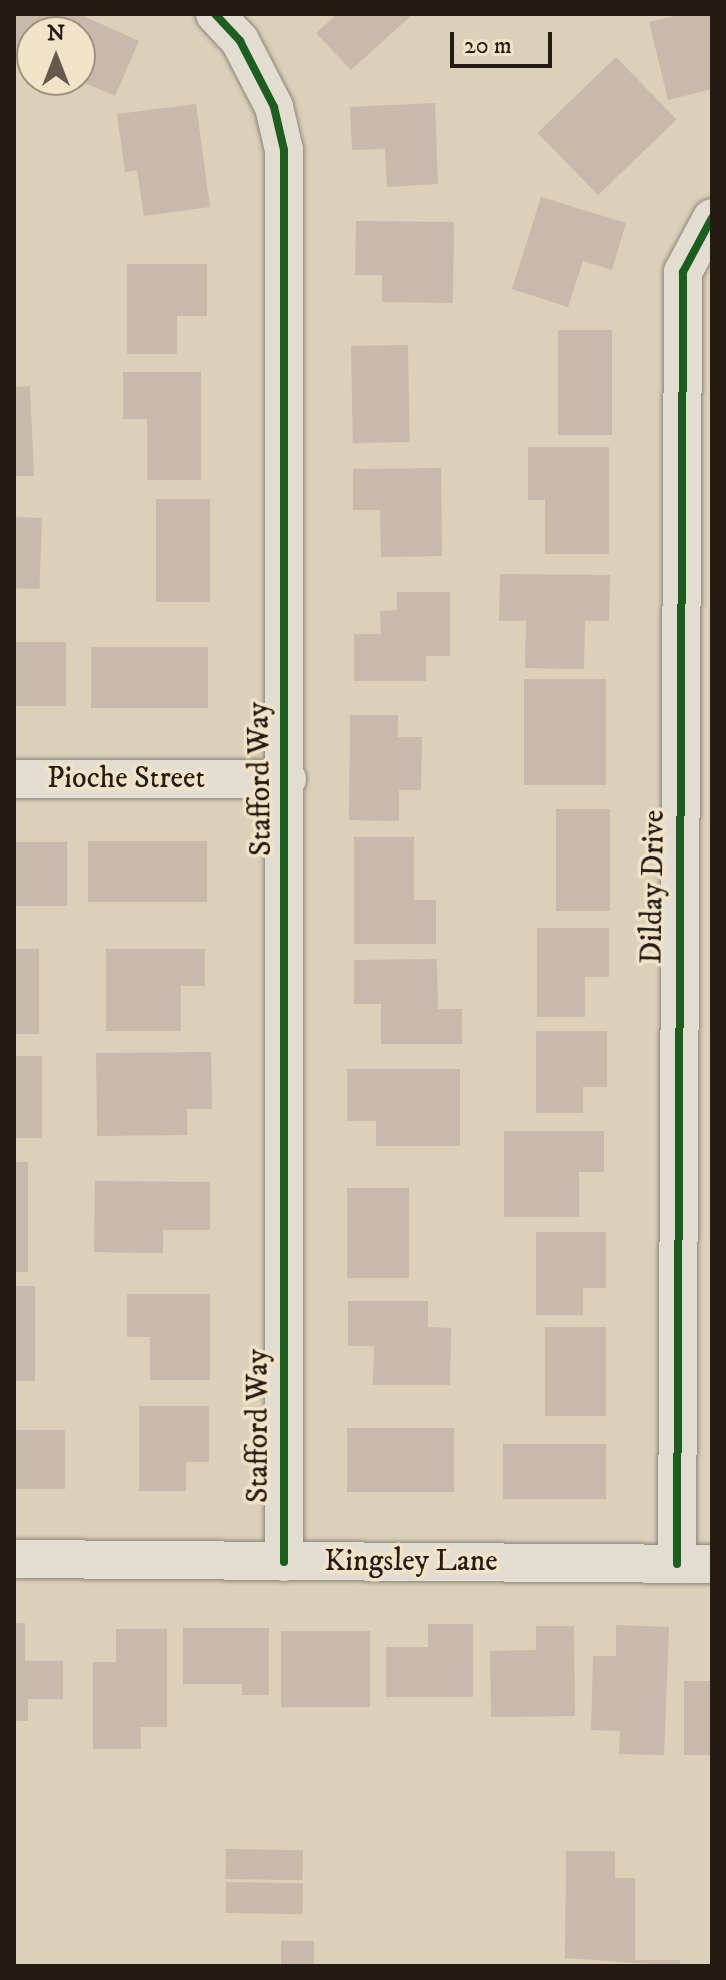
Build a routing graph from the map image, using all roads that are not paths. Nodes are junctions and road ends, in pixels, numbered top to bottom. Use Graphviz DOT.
graph roads {
  1 [pos="215,14"];
  2 [pos="712,218"];
  3 [pos="14,779"];
  4 [pos="287,779"];
  5 [pos="14,1559"];
  6 [pos="284,1562"];
  7 [pos="694,1564"];
  1 -- 4 [label="street, Stafford Way"];
  2 -- 7 [label="street, Dilday Drive"];
  3 -- 4 [label="street, Pioche Street"];
  4 -- 6 [label="street, Stafford Way"];
  5 -- 6 [label="street, Kingsley Lane"];
  6 -- 7 [label="street, Kingsley Lane"];
}
